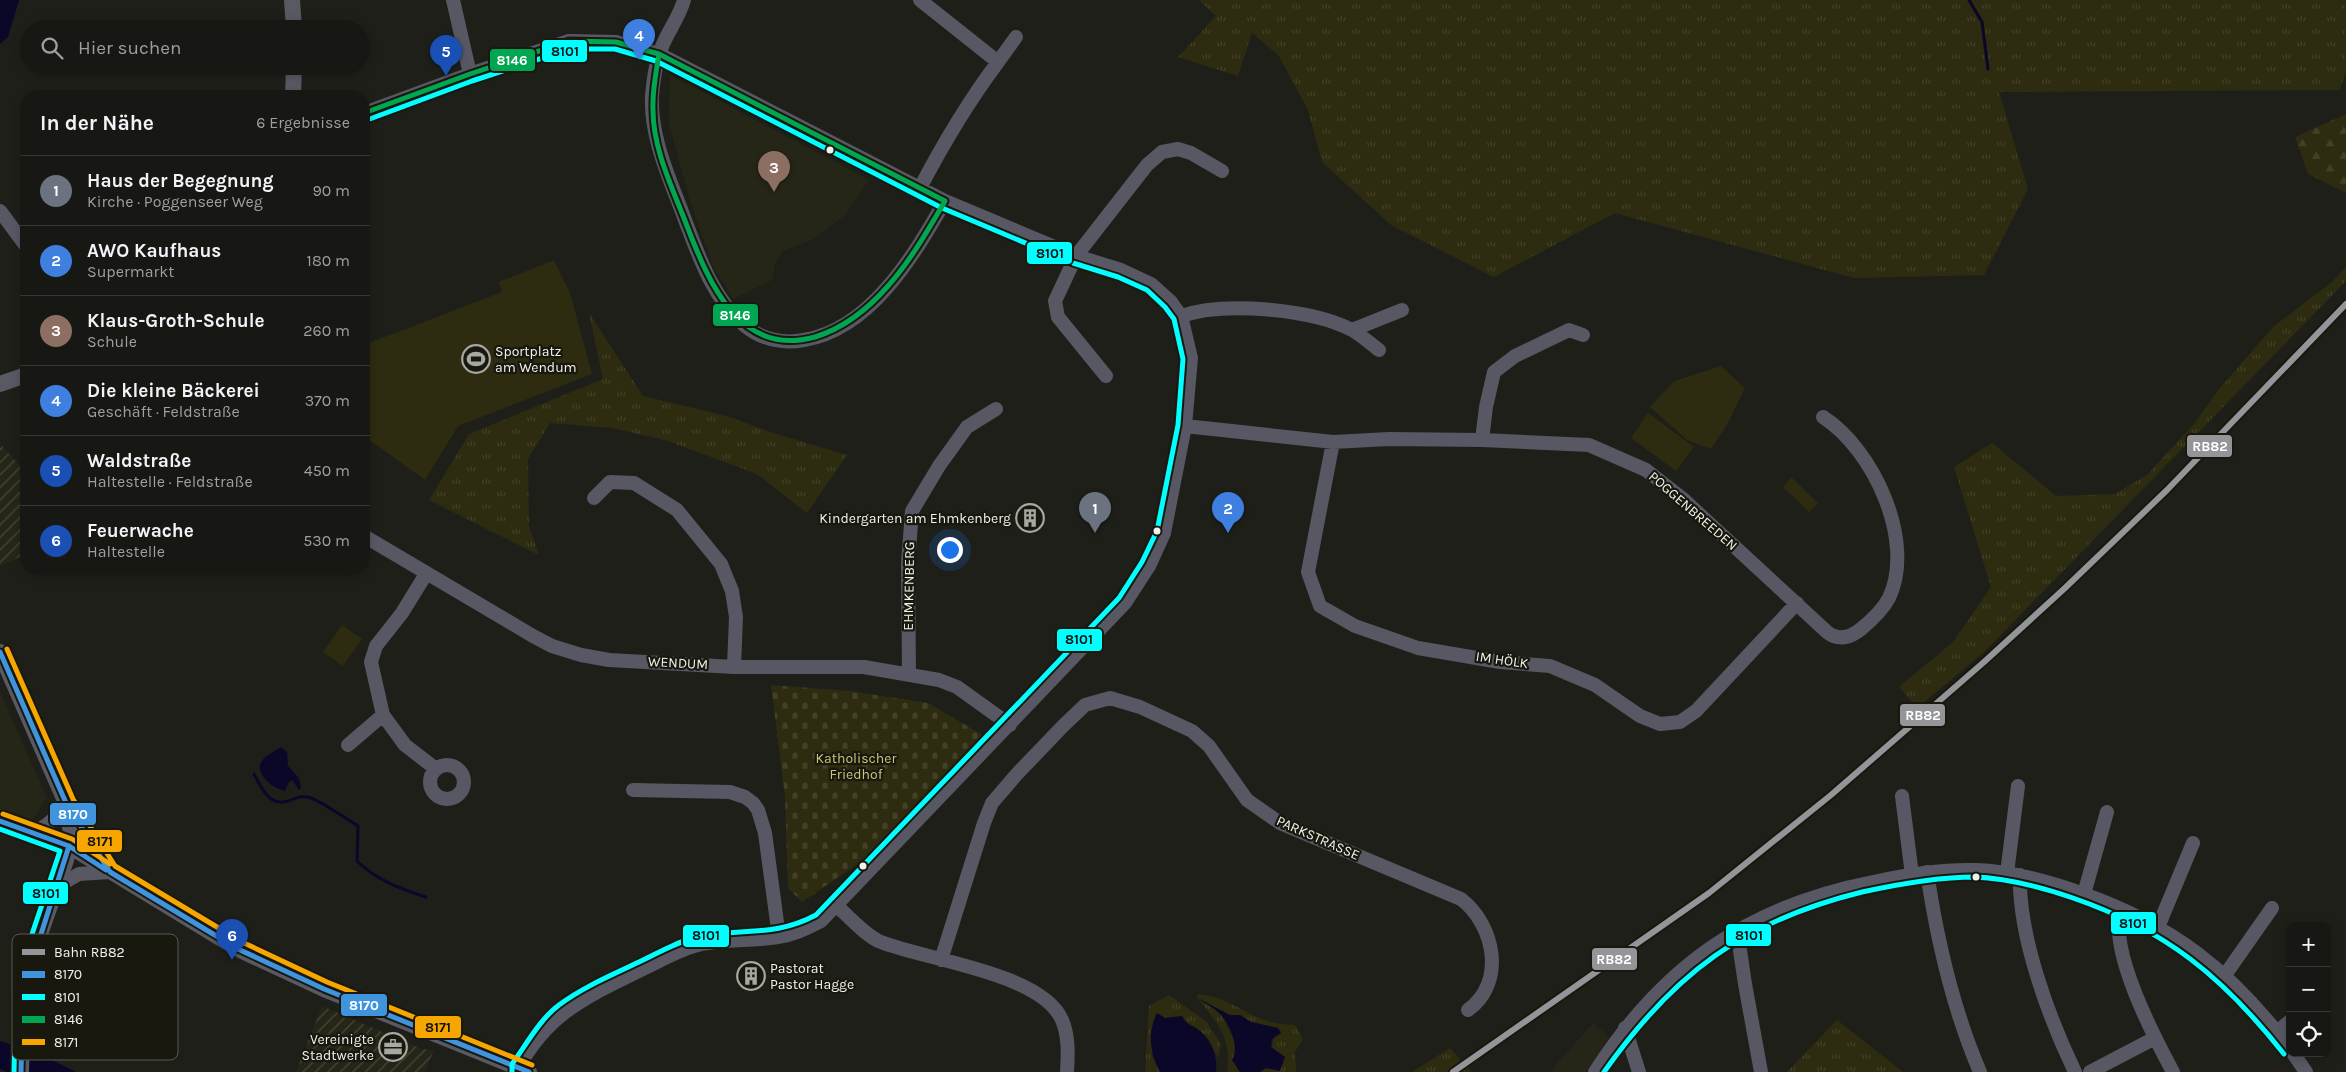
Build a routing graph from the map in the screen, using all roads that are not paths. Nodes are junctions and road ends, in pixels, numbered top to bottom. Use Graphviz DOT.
graph roads {
  1 [pos="292,0"];
  2 [pos="452,0"];
  3 [pos="684,0"];
  4 [pos="920,0"];
  5 [pos="293,20"];
  6 [pos="1016,36"];
  7 [pos="659,54"];
  8 [pos="998,62"];
  9 [pos="470,74"];
  10 [pos="294,75"];
  11 [pos="293,90"];
  12 [pos="370,111"];
  13 [pos="1222,171"];
  14 [pos="920,188"];
  15 [pos="945,201"];
  16 [pos="0,211"];
  17 [pos="20,238"];
  18 [pos="1076,256"];
  19 [pos="1402,310"];
  20 [pos="1181,316"];
  21 [pos="1352,330"];
  22 [pos="1583,335"];
  23 [pos="1380,350"];
  24 [pos="1106,376"];
  25 [pos="20,377"];
  26 [pos="0,384"];
  27 [pos="996,408"];
  28 [pos="1823,418"];
  29 [pos="1185,426"];
  30 [pos="1482,440"];
  31 [pos="1333,442"];
  32 [pos="594,498"];
  33 [pos="370,540"];
  34 [pos="426,574"];
  35 [pos="1797,603"];
  36 [pos="0,652"];
  37 [pos="734,666"];
  38 [pos="909,675"];
  39 [pos="383,715"];
  40 [pos="1010,725"];
  41 [pos="348,745"];
  42 [pos="436,769"];
  43 [pos="2018,786"];
  44 [pos="633,790"];
  45 [pos="1902,796"];
  46 [pos="66,803"];
  47 [pos="2107,812"];
  48 [pos="0,821"];
  49 [pos="32,833"];
  50 [pos="2194,843"];
  51 [pos="69,846"];
  52 [pos="110,872"];
  53 [pos="1927,872"];
  54 [pos="1912,874"];
  55 [pos="2014,874"];
  56 [pos="58,886"];
  57 [pos="2084,894"];
  58 [pos="837,906"];
  59 [pos="2272,908"];
  60 [pos="2121,909"];
  61 [pos="2158,927"];
  62 [pos="1738,930"];
  63 [pos="40,934"];
  64 [pos="779,937"];
  65 [pos="941,960"];
  66 [pos="2225,975"];
  67 [pos="1468,1010"];
  68 [pos="2286,1025"];
  69 [pos="1625,1028"];
  70 [pos="2277,1032"];
  71 [pos="2155,1038"];
  72 [pos="2286,1044"];
  73 [pos="2296,1057"];
  74 [pos="521,1071"];
  75 [pos="1067,1072"];
  76 [pos="1595,1072"];
  77 [pos="1639,1072"];
  78 [pos="1762,1072"];
  79 [pos="1980,1072"];
  80 [pos="2075,1072"];
  81 [pos="2090,1072"];
  82 [pos="2174,1072"];
  83 [pos="2306,1072"];
  1 -- 5 [label="main road"];
  2 -- 9 [label="street"];
  3 -- 7 [label="street"];
  4 -- 8 [label="street"];
  6 -- 8 [label="street"];
  7 -- 9 [label="street"];
  7 -- 14 [label="street"];
  7 -- 15 [label="street"];
  8 -- 14 [label="street"];
  9 -- 12 [label="street"];
  10 -- 11 [label="main road"];
  13 -- 18 [label="street"];
  14 -- 15 [label="street"];
  15 -- 18 [label="street"];
  16 -- 17 [label="street"];
  18 -- 20 [label="street"];
  18 -- 24 [label="street"];
  19 -- 21 [label="street"];
  20 -- 21 [label="street"];
  20 -- 29 [label="street"];
  21 -- 23 [label="street"];
  22 -- 30 [label="street"];
  25 -- 26 [label="main road"];
  27 -- 38 [label="street, EHMKENBERG"];
  28 -- 35 [label="street, POGGENBREEDEN"];
  29 -- 31 [label="street, POGGENBREEDEN"];
  29 -- 40 [label="street"];
  30 -- 31 [label="street, POGGENBREEDEN"];
  30 -- 35 [label="street, POGGENBREEDEN"];
  31 -- 35 [label="street, IM HÖLK"];
  32 -- 37 [label="street"];
  33 -- 34 [label="street, WENDUM"];
  34 -- 37 [label="street, WENDUM"];
  34 -- 39 [label="street"];
  36 -- 46 [label="main road"];
  37 -- 38 [label="street, WENDUM"];
  38 -- 40 [label="street, WENDUM"];
  39 -- 41 [label="street"];
  39 -- 42 [label="street"];
  40 -- 58 [label="street"];
  43 -- 55 [label="street"];
  44 -- 64 [label="street"];
  45 -- 54 [label="street"];
  46 -- 49 [label="street"];
  46 -- 51 [label="main road"];
  46 -- 52 [label="street"];
  47 -- 57 [label="street"];
  48 -- 49 [label="street"];
  49 -- 51 [label="street"];
  50 -- 61 [label="street"];
  51 -- 52 [label="main road"];
  51 -- 56 [label="main road"];
  52 -- 56 [label="street"];
  52 -- 74 [label="main road"];
  53 -- 54 [label="street"];
  53 -- 55 [label="street"];
  53 -- 79 [label="street"];
  54 -- 62 [label="street"];
  55 -- 57 [label="street"];
  55 -- 80 [label="street"];
  56 -- 63 [label="main road"];
  57 -- 60 [label="street"];
  58 -- 64 [label="street"];
  58 -- 65 [label="street"];
  59 -- 66 [label="street"];
  60 -- 61 [label="street"];
  60 -- 71 [label="street"];
  61 -- 66 [label="street"];
  62 -- 69 [label="street"];
  62 -- 78 [label="street"];
  64 -- 74 [label="street"];
  65 -- 67 [label="street, PARKSTRASSE"];
  65 -- 75 [label="street"];
  66 -- 70 [label="street"];
  68 -- 70 [label="street"];
  69 -- 76 [label="street"];
  69 -- 77 [label="street"];
  70 -- 72 [label="street"];
  71 -- 81 [label="street"];
  71 -- 82 [label="street"];
  73 -- 83 [label="street"];
}
